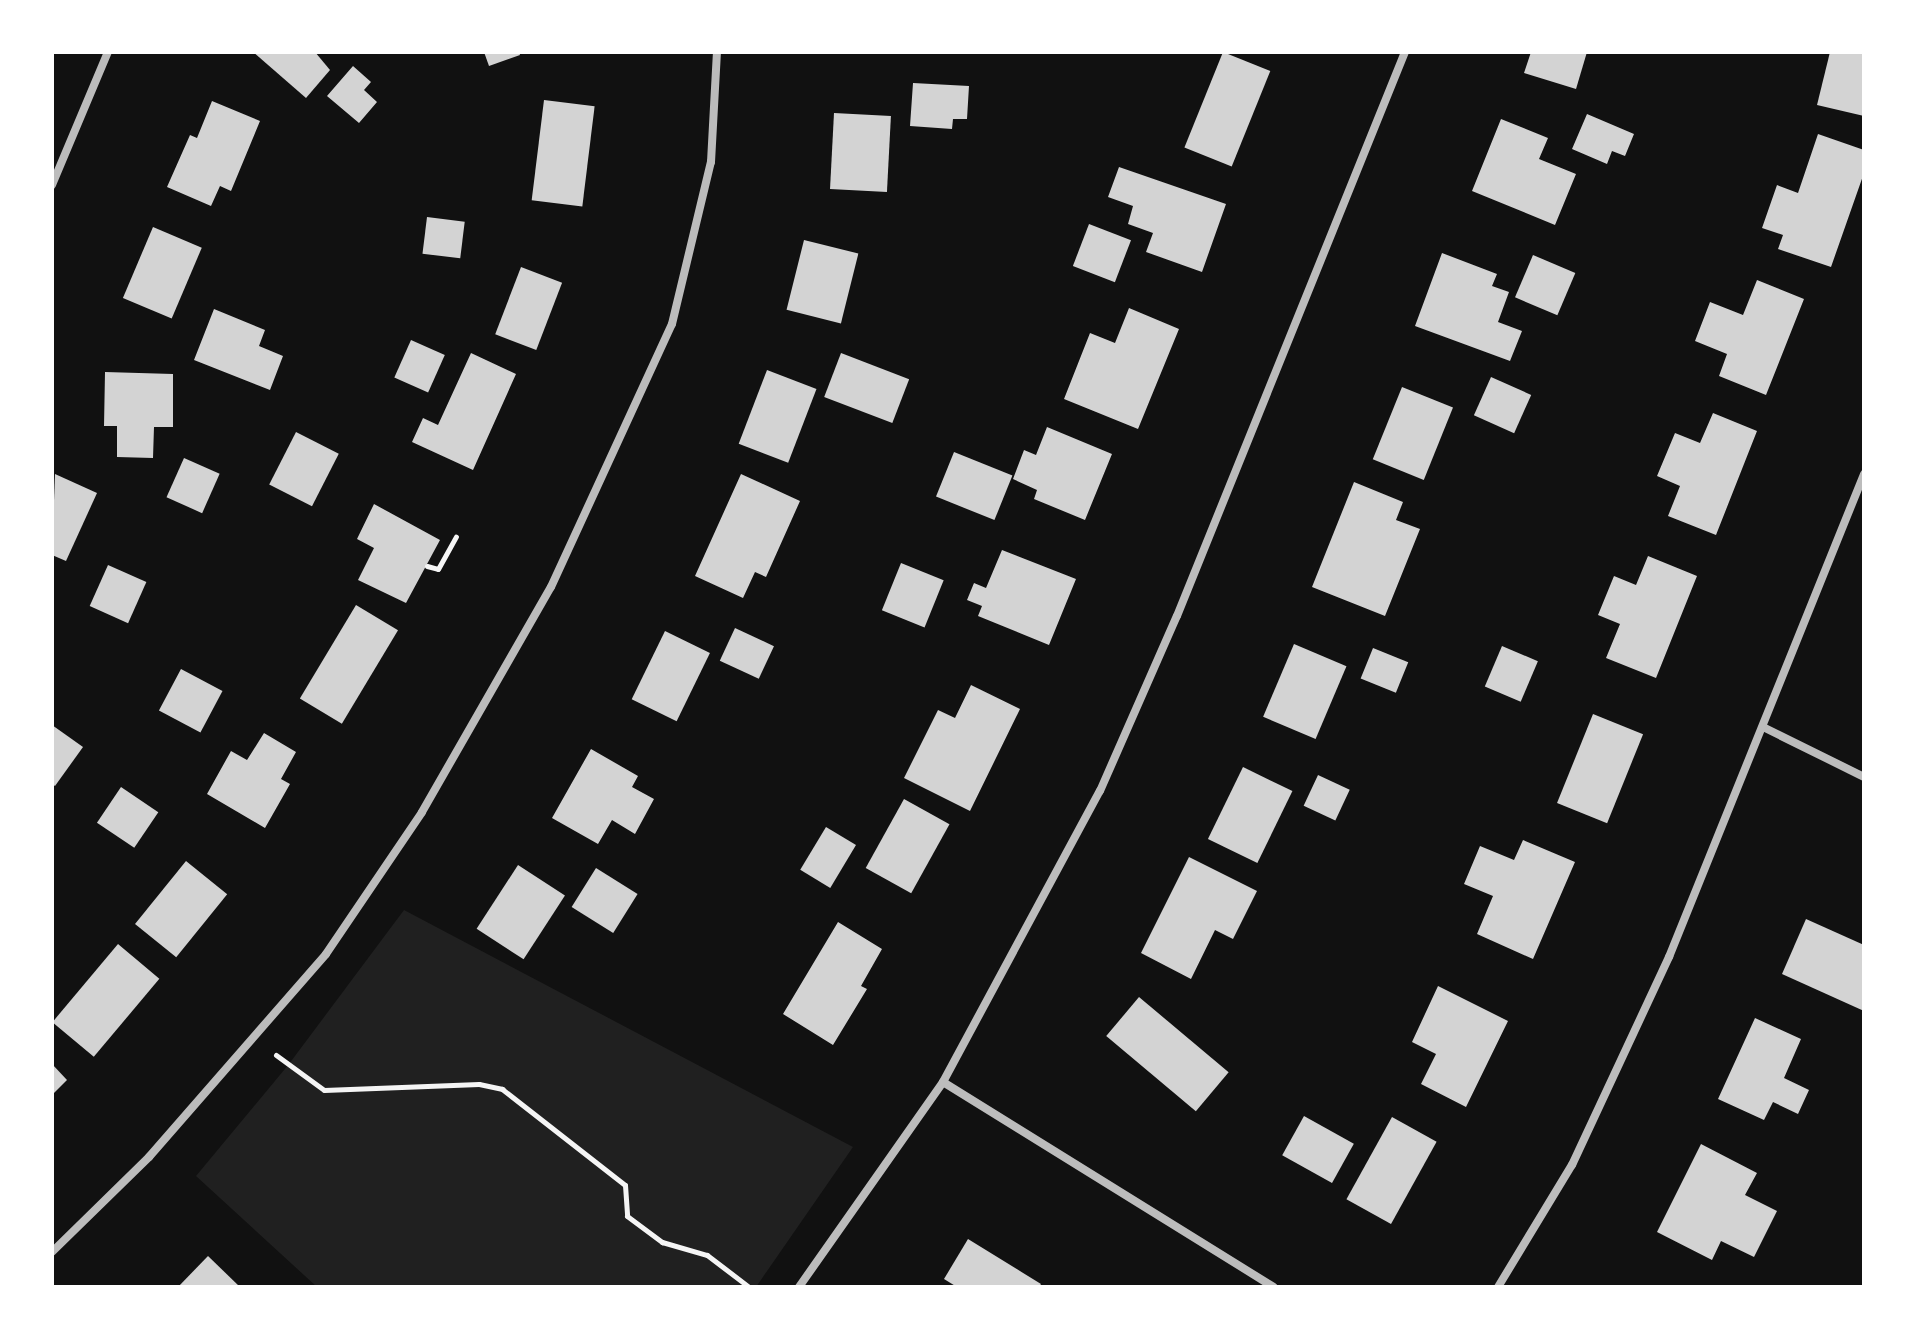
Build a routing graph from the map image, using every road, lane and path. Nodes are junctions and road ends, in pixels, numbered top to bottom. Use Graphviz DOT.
graph roads {
  1 [pos="108,52"];
  2 [pos="717,52"];
  3 [pos="1405,52"];
  4 [pos="52,185"];
  5 [pos="1864,474"];
  6 [pos="456,537"];
  7 [pos="427,566"];
  8 [pos="1763,727"];
  9 [pos="1864,777"];
  10 [pos="276,1055"];
  11 [pos="943,1082"];
  12 [pos="52,1252"];
  13 [pos="749,1287"];
  14 [pos="799,1287"];
  15 [pos="1274,1287"];
  16 [pos="1498,1287"];
  1 -- 4 [label="street"];
  2 -- 12 [label="street"];
  3 -- 11 [label="street"];
  5 -- 8 [label="street"];
  6 -- 7 [label="path"];
  8 -- 9 [label="street"];
  8 -- 16 [label="street"];
  10 -- 13 [label="path"];
  11 -- 14 [label="street"];
  11 -- 15 [label="street"];
}
